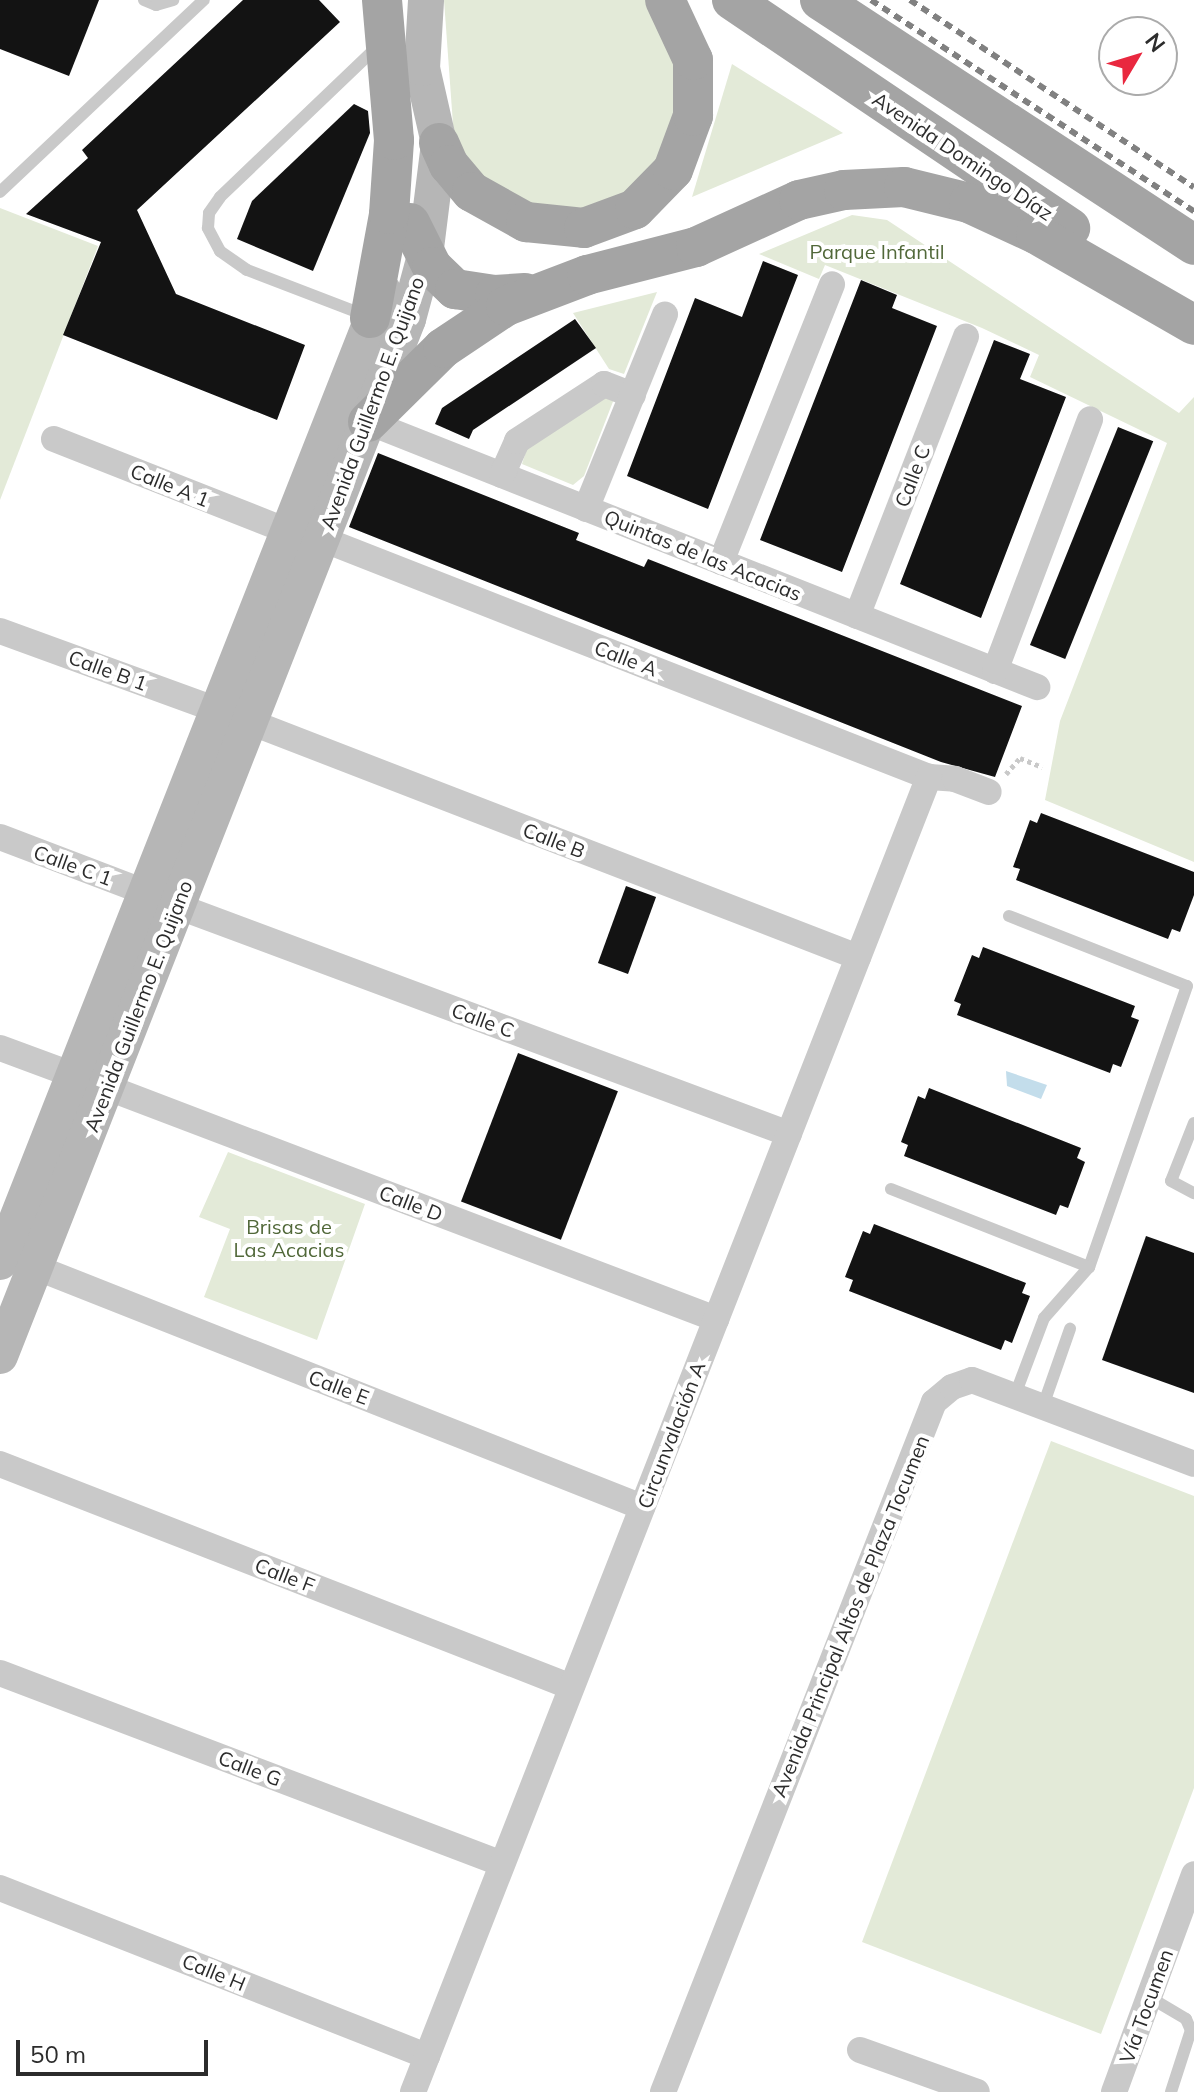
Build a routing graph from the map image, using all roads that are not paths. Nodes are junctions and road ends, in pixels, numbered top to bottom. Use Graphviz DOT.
graph roads {
  1 [pos="144,0"];
  2 [pos="173,0"];
  3 [pos="204,0"];
  4 [pos="364,0"];
  5 [pos="426,0"];
  6 [pos="665,0"];
  7 [pos="732,0"];
  8 [pos="820,0"];
  9 [pos="385,18"];
  10 [pos="437,135"];
  11 [pos="0,192"];
  12 [pos="418,239"];
  13 [pos="1194,245"];
  14 [pos="832,284"];
  15 [pos="541,290"];
  16 [pos="1194,312"];
  17 [pos="665,314"];
  18 [pos="1194,325"];
  19 [pos="379,329"];
  20 [pos="966,336"];
  21 [pos="383,379"];
  22 [pos="633,395"];
  23 [pos="1090,419"];
  24 [pos="368,422"];
  25 [pos="54,439"];
  26 [pos="502,475"];
  27 [pos="586,509"];
  28 [pos="287,531"];
  29 [pos="322,539"];
  30 [pos="721,562"];
  31 [pos="857,616"];
  32 [pos="0,631"];
  33 [pos="995,671"];
  34 [pos="247,682"];
  35 [pos="1037,687"];
  36 [pos="233,716"];
  37 [pos="929,777"];
  38 [pos="989,792"];
  39 [pos="0,837"];
  40 [pos="161,899"];
  41 [pos="1009,916"];
  42 [pos="858,957"];
  43 [pos="0,1048"];
  44 [pos="90,1081"];
  45 [pos="1194,1123"];
  46 [pos="789,1134"];
  47 [pos="891,1189"];
  48 [pos="1194,1193"];
  49 [pos="9,1260"];
  50 [pos="1089,1267"];
  51 [pos="716,1319"];
  52 [pos="1070,1329"];
  53 [pos="0,1356"];
  54 [pos="1015,1395"];
  55 [pos="1043,1406"];
  56 [pos="0,1464"];
  57 [pos="1194,1464"];
  58 [pos="642,1507"];
  59 [pos="0,1673"];
  60 [pos="569,1686"];
  61 [pos="500,1863"];
  62 [pos="0,1888"];
  63 [pos="1191,1890"];
  64 [pos="1149,1997"];
  65 [pos="860,2050"];
  66 [pos="427,2056"];
  67 [pos="413,2092"];
  68 [pos="663,2092"];
  69 [pos="977,2092"];
  70 [pos="1114,2092"];
  71 [pos="1171,2092"];
  1 -- 2 [label="lane"];
  3 -- 11 [label="lane"];
  4 -- 9 [label="lane"];
  5 -- 10 [label="street"];
  6 -- 10 [label="main road"];
  7 -- 16 [label="main road, Avenida Domingo Díaz"];
  8 -- 13 [label="main road"];
  9 -- 19 [label="main road"];
  9 -- 19 [label="lane"];
  10 -- 12 [label="street, Avenida Guillermo E. Quijano"];
  12 -- 15 [label="main road"];
  12 -- 19 [label="street, Avenida Guillermo E. Quijano"];
  12 -- 21 [label="street, Avenida Guillermo E. Quijano"];
  14 -- 30 [label="street"];
  15 -- 18 [label="main road"];
  15 -- 24 [label="main road"];
  17 -- 22 [label="street"];
  19 -- 21 [label="lane"];
  19 -- 28 [label="street, Avenida Guillermo E. Quijano"];
  20 -- 31 [label="street, Calle C"];
  21 -- 24 [label="street, Avenida Guillermo E. Quijano"];
  22 -- 26 [label="street"];
  22 -- 27 [label="street"];
  23 -- 33 [label="street"];
  24 -- 26 [label="street, Quintas de las Acacias"];
  24 -- 29 [label="street, Avenida Guillermo E. Quijano"];
  25 -- 28 [label="street, Calle A 1"];
  26 -- 27 [label="street, Quintas de las Acacias"];
  27 -- 30 [label="street, Quintas de las Acacias"];
  28 -- 34 [label="street, Avenida Guillermo E. Quijano"];
  29 -- 34 [label="street, Avenida Guillermo E. Quijano"];
  29 -- 37 [label="street, Calle A"];
  30 -- 31 [label="street, Quintas de las Acacias"];
  31 -- 33 [label="street, Quintas de las Acacias"];
  32 -- 36 [label="street, Calle B 1"];
  33 -- 35 [label="street, Quintas de las Acacias"];
  34 -- 36 [label="street, Avenida Guillermo E. Quijano"];
  36 -- 40 [label="street, Avenida Guillermo E. Quijano"];
  36 -- 42 [label="street, Calle B"];
  37 -- 38 [label="street, Calle A"];
  37 -- 42 [label="street, Circunvalación A"];
  39 -- 40 [label="street, Calle C 1"];
  40 -- 44 [label="street, Avenida Guillermo E. Quijano"];
  40 -- 46 [label="street, Calle C"];
  41 -- 50 [label="lane"];
  42 -- 46 [label="street, Circunvalación A"];
  43 -- 44 [label="street, Calle D"];
  44 -- 49 [label="street, Avenida Guillermo E. Quijano"];
  44 -- 51 [label="street, Calle D"];
  45 -- 48 [label="lane"];
  46 -- 51 [label="street, Circunvalación A"];
  47 -- 50 [label="lane"];
  49 -- 53 [label="street, Avenida Guillermo E. Quijano"];
  49 -- 58 [label="street, Calle E"];
  50 -- 54 [label="lane"];
  51 -- 58 [label="street, Circunvalación A"];
  52 -- 55 [label="lane"];
  54 -- 55 [label="street, Avenida Principal Altos de Plaza Tocumen"];
  54 -- 68 [label="street, Avenida Principal Altos de Plaza Tocumen"];
  55 -- 57 [label="street, Avenida Principal Altos de Plaza Tocumen"];
  56 -- 60 [label="street, Calle F"];
  58 -- 60 [label="street, Circunvalación A"];
  59 -- 61 [label="street, Calle G"];
  60 -- 61 [label="street, Circunvalación A"];
  61 -- 66 [label="street, Circunvalación A"];
  62 -- 66 [label="street, Calle H"];
  63 -- 64 [label="street, Vía Tocumen"];
  64 -- 70 [label="street, Vía Tocumen"];
  64 -- 71 [label="lane"];
  65 -- 69 [label="street"];
  66 -- 67 [label="street, Circunvalación A"];
}
